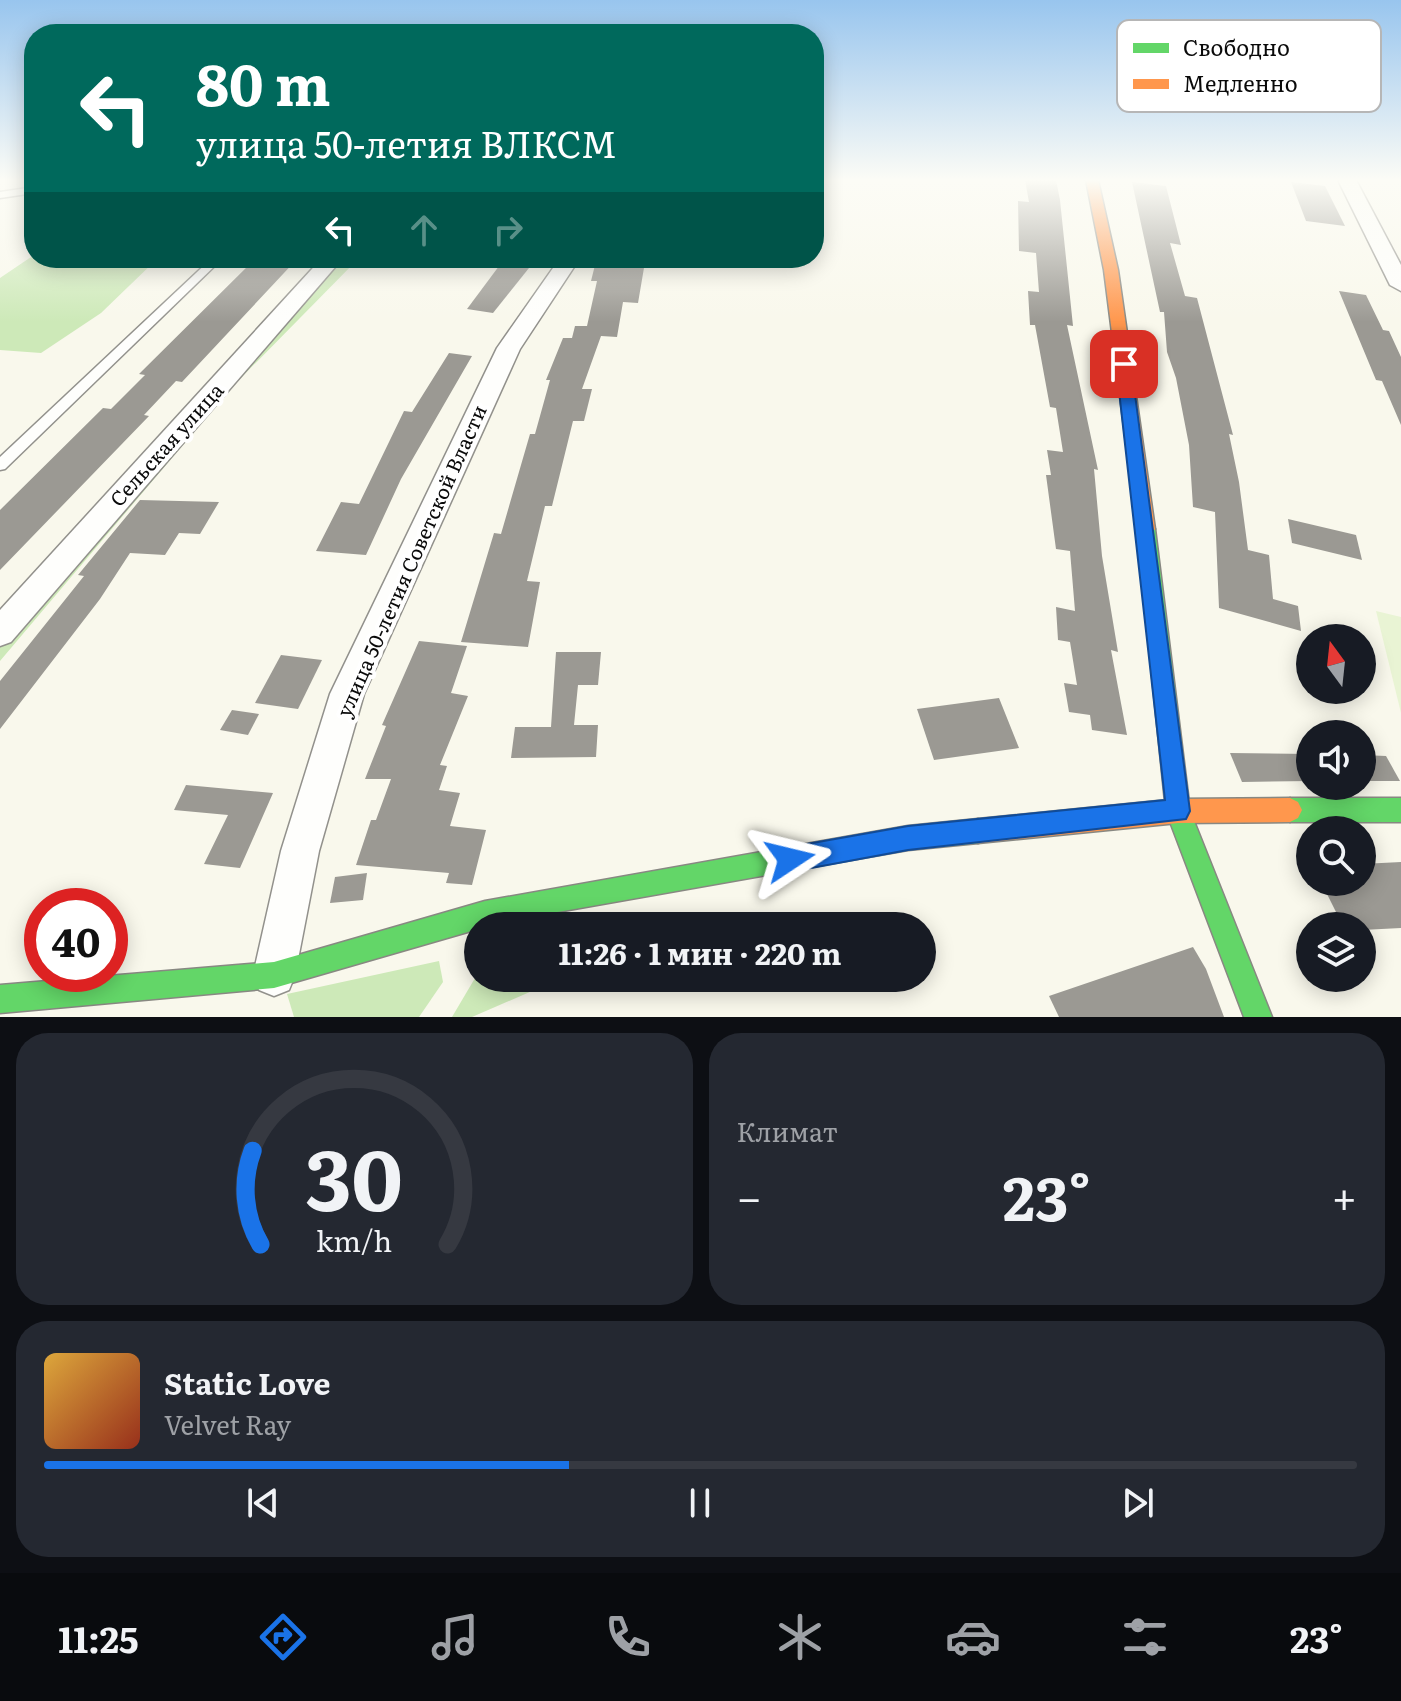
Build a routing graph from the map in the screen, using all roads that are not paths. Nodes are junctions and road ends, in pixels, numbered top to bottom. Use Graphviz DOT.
graph roads {
  1 [pos="1101,227"];
  2 [pos="1371,227"];
  3 [pos="207,268"];
  4 [pos="324,268"];
  5 [pos="563,268"];
  6 [pos="1401,285"];
  7 [pos="0,465"];
  8 [pos="0,632"];
  9 [pos="1401,810"];
  10 [pos="1178,811"];
  11 [pos="274,975"];
  12 [pos="0,999"];
  13 [pos="1258,1017"];
  1 -- 10 [label="street"];
  2 -- 6 [label="street"];
  3 -- 7 [label="lane"];
  4 -- 8 [label="street, Сельская улица"];
  5 -- 11 [label="street, улица 50-летия Советской Власти"];
  9 -- 10 [label="street"];
  10 -- 11 [label="street"];
  10 -- 13 [label="street"];
  11 -- 12 [label="street"];
}
